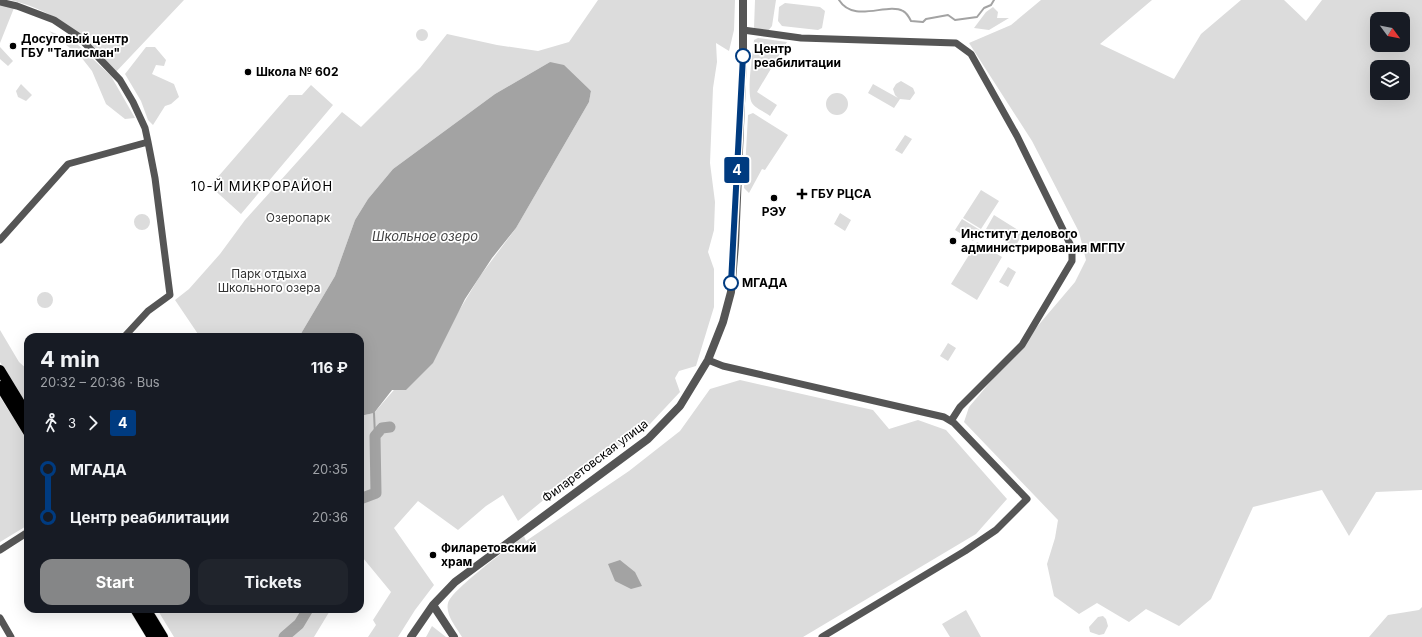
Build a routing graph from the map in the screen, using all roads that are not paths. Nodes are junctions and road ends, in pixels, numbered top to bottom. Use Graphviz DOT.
graph roads {
  1 [pos="743,0"];
  2 [pos="0,2"];
  3 [pos="743,30"];
  4 [pos="148,142"];
  5 [pos="0,240"];
  6 [pos="128,333"];
  7 [pos="708,360"];
  8 [pos="0,370"];
  9 [pos="0,386"];
  10 [pos="24,409"];
  11 [pos="951,421"];
  12 [pos="24,425"];
  13 [pos="24,535"];
  14 [pos="0,550"];
  15 [pos="433,605"];
  16 [pos="137,613"];
  17 [pos="148,613"];
  18 [pos="0,618"];
  19 [pos="11,637"];
  20 [pos="152,637"];
  21 [pos="163,637"];
  22 [pos="410,637"];
  23 [pos="454,637"];
  24 [pos="822,637"];
  1 -- 3 [label="street, Филаретовская улица"];
  2 -- 4 [label="street"];
  3 -- 7 [label="street, Филаретовская улица"];
  3 -- 11 [label="street"];
  4 -- 5 [label="street"];
  4 -- 6 [label="street"];
  7 -- 11 [label="street"];
  7 -- 15 [label="street, Филаретовская улица"];
  8 -- 10 [label="main road"];
  9 -- 12 [label="main road"];
  11 -- 24 [label="street"];
  13 -- 14 [label="street"];
  15 -- 22 [label="street, Филаретовская улица"];
  15 -- 23 [label="street"];
  16 -- 20 [label="main road"];
  17 -- 21 [label="main road"];
  18 -- 19 [label="street"];
}
